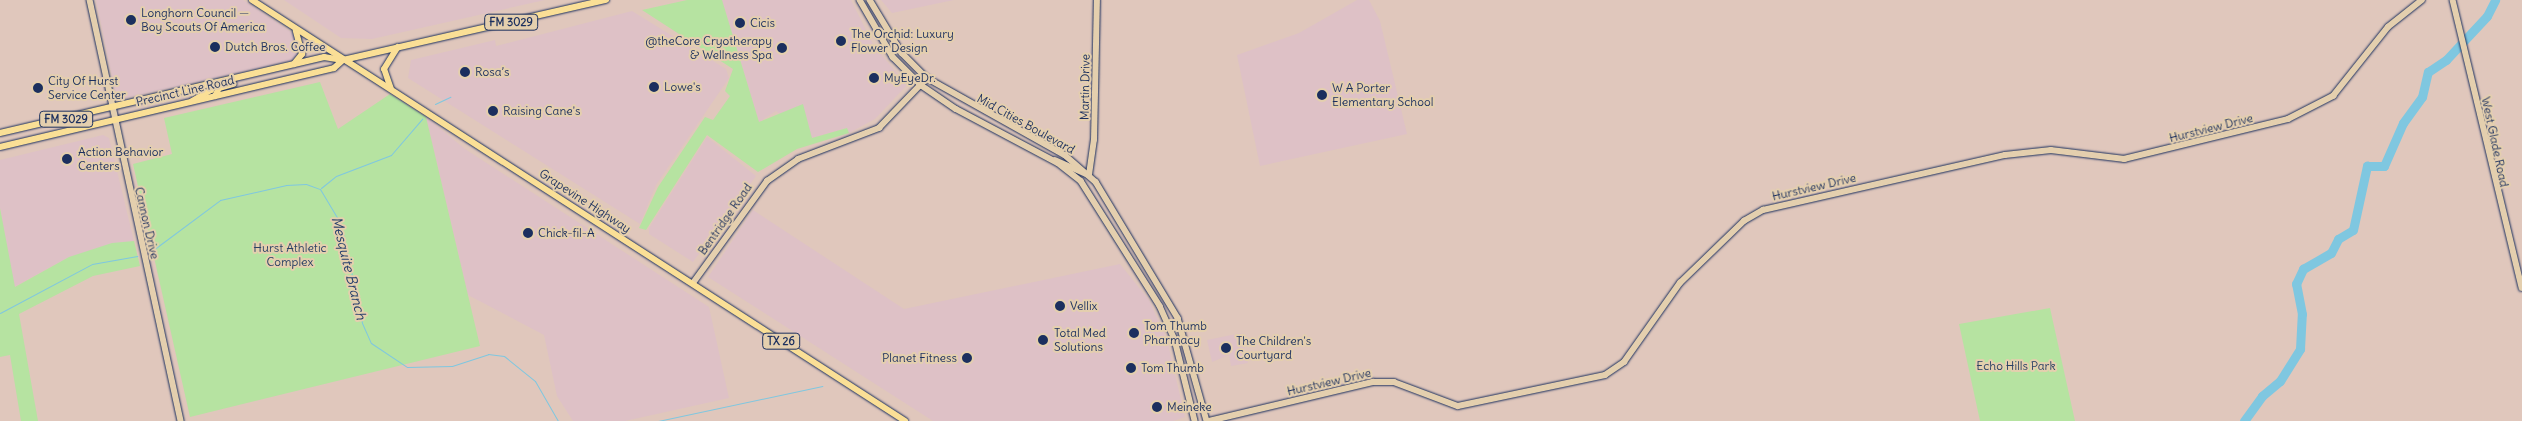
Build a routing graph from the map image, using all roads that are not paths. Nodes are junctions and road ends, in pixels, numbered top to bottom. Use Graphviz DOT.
graph roads {
  1 [pos="90,0"];
  2 [pos="252,0"];
  3 [pos="606,0"];
  4 [pos="870,0"];
  5 [pos="1097,0"];
  6 [pos="2422,0"];
  7 [pos="2453,0"];
  8 [pos="861,3"];
  9 [pos="881,23"];
  10 [pos="290,25"];
  11 [pos="398,47"];
  12 [pos="343,60"];
  13 [pos="293,65"];
  14 [pos="247,76"];
  15 [pos="928,78"];
  16 [pos="212,84"];
  17 [pos="921,85"];
  18 [pos="391,90"];
  19 [pos="215,96"];
  20 [pos="192,101"];
  21 [pos="110,109"];
  22 [pos="113,120"];
  23 [pos="0,133"];
  24 [pos="0,147"];
  25 [pos="1052,160"];
  26 [pos="1089,174"];
  27 [pos="693,283"];
  28 [pos="2522,288"];
  29 [pos="1178,318"];
  30 [pos="1168,322"];
  31 [pos="181,421"];
  32 [pos="905,421"];
  33 [pos="1195,421"];
  34 [pos="1208,421"];
  1 -- 21 [label="street, Cannon Drive"];
  2 -- 10 [label="main road, Grapevine Highway / TX 26"];
  3 -- 11 [label="main road, Precinct Line Road / FM 3029"];
  4 -- 9 [label="street, Mid Cities Boulevard"];
  5 -- 26 [label="street, Martin Drive"];
  6 -- 34 [label="street, Hurstview Drive"];
  7 -- 28 [label="street, West Glade Road"];
  8 -- 9 [label="street"];
  8 -- 17 [label="street, Mid Cities Boulevard"];
  9 -- 15 [label="street, Mid Cities Boulevard"];
  10 -- 12 [label="main road, Grapevine Highway / TX 26"];
  10 -- 13 [label="main road"];
  11 -- 12 [label="main road, Precinct Line Road / FM 3029"];
  11 -- 18 [label="main road"];
  12 -- 13 [label="main road, Precinct Line Road / FM 3029"];
  12 -- 18 [label="main road, Grapevine Highway / TX 26"];
  12 -- 19 [label="main road, Precinct Line Road / FM 3029"];
  13 -- 14 [label="main road, Precinct Line Road / FM 3029"];
  14 -- 16 [label="main road, Precinct Line Road / FM 3029"];
  14 -- 19 [label="main road"];
  15 -- 17 [label="street, Bentridge Road"];
  15 -- 26 [label="street, Mid Cities Boulevard"];
  16 -- 20 [label="main road"];
  16 -- 21 [label="main road, Precinct Line Road / FM 3029"];
  17 -- 25 [label="street, Mid Cities Boulevard"];
  17 -- 27 [label="street, Bentridge Road"];
  18 -- 27 [label="main road, Grapevine Highway / TX 26"];
  19 -- 20 [label="main road, Precinct Line Road / FM 3029"];
  20 -- 22 [label="main road, Precinct Line Road / FM 3029"];
  21 -- 22 [label="street, Cannon Drive"];
  21 -- 23 [label="main road, Precinct Line Road / FM 3029"];
  22 -- 24 [label="main road, Precinct Line Road / FM 3029"];
  22 -- 31 [label="street, Cannon Drive"];
  25 -- 26 [label="street"];
  25 -- 30 [label="street, Mid Cities Boulevard"];
  26 -- 29 [label="street, Mid Cities Boulevard"];
  27 -- 32 [label="main road, Grapevine Highway / TX 26"];
  29 -- 30 [label="street"];
  29 -- 34 [label="street, Mid Cities Boulevard"];
  30 -- 33 [label="street, Mid Cities Boulevard"];
}
